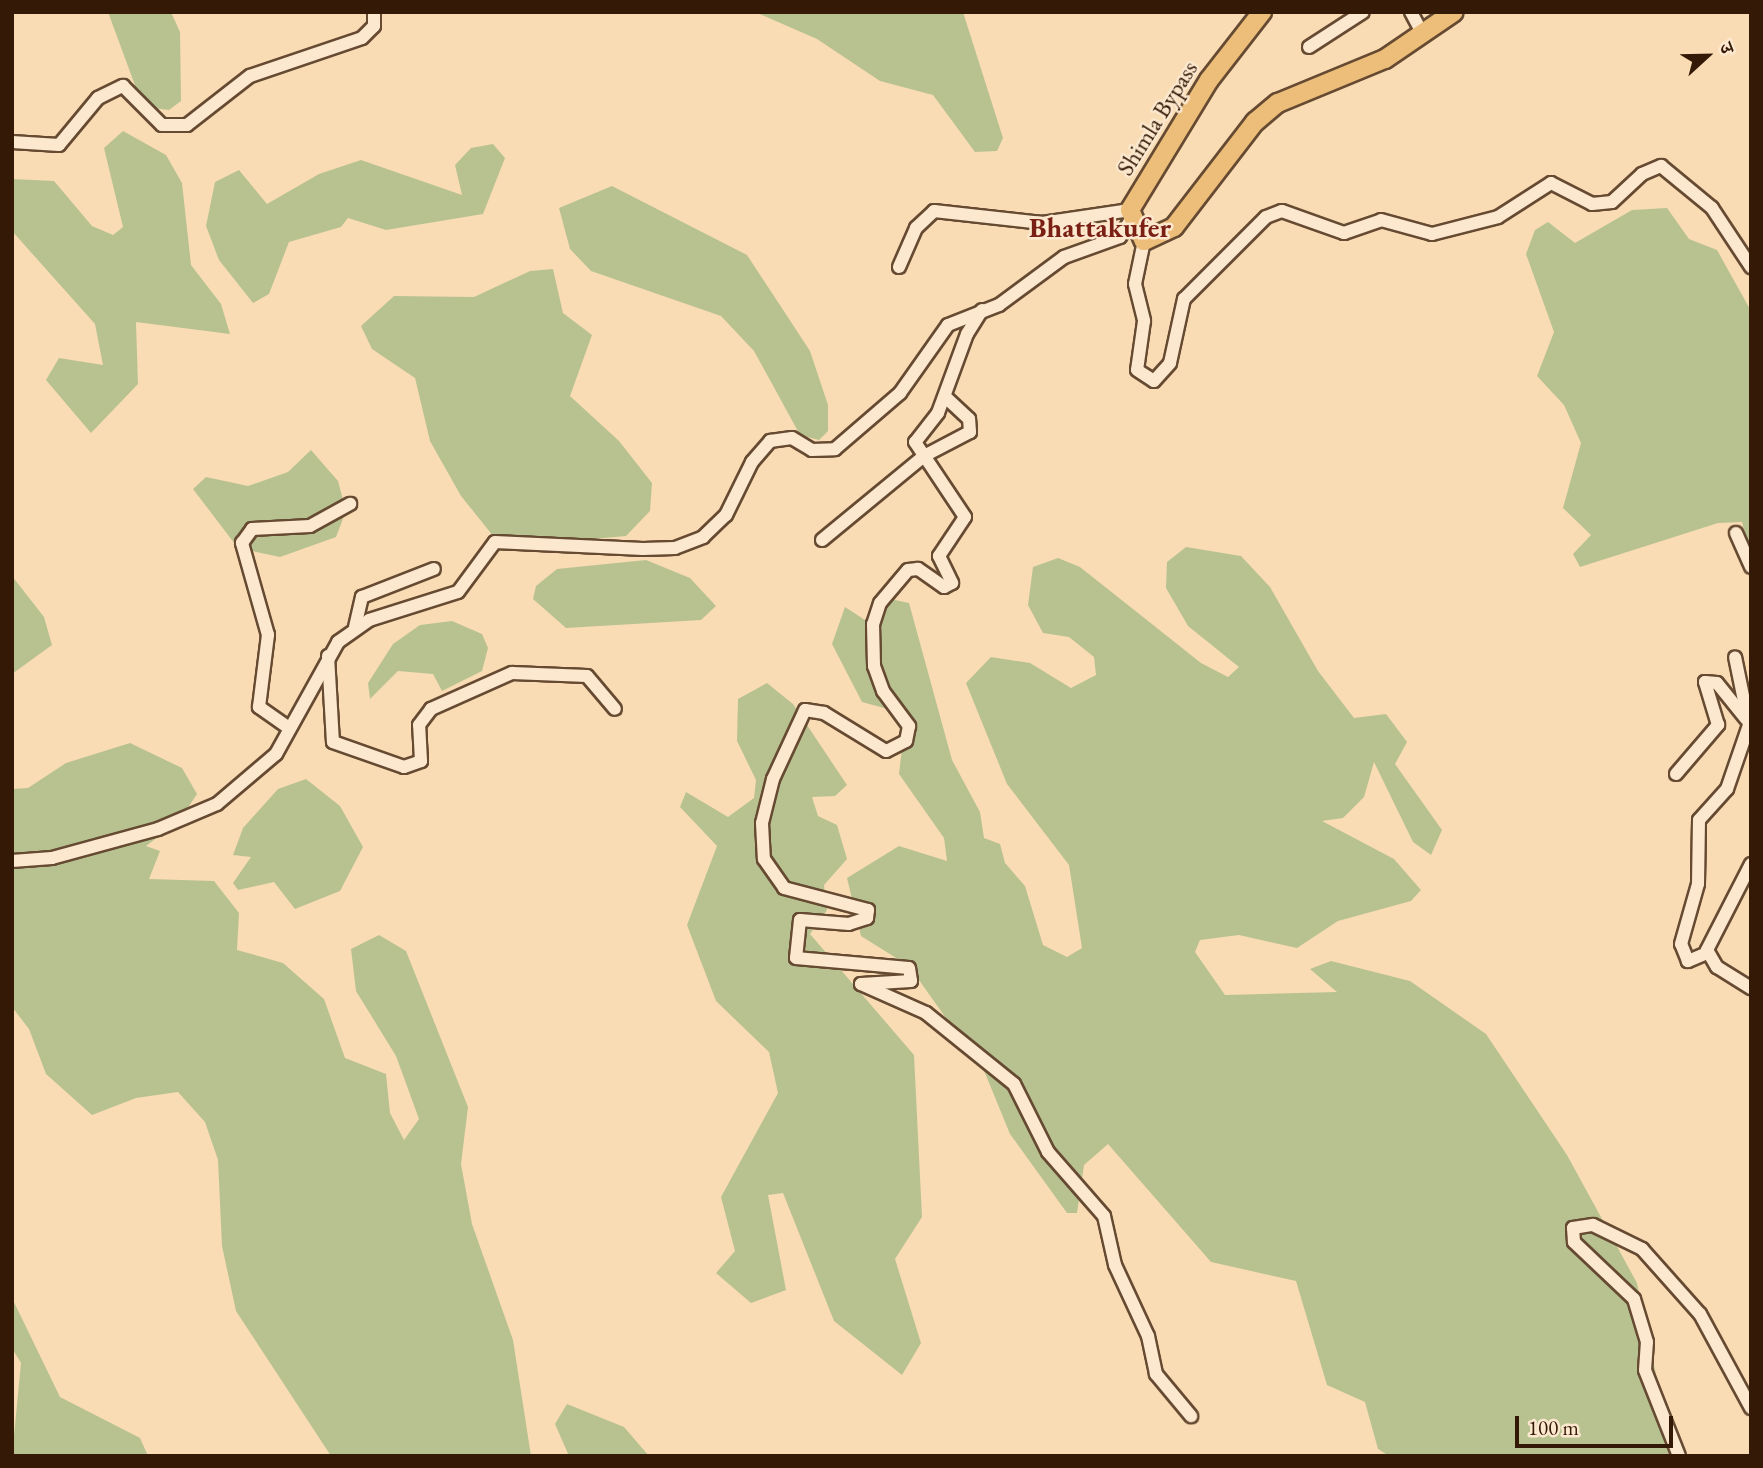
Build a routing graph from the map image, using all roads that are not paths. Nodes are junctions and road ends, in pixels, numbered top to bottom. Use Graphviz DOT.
graph roads {
  1 [pos="374,12"];
  2 [pos="1262,12"];
  3 [pos="1363,12"];
  4 [pos="1411,12"];
  5 [pos="1454,12"];
  6 [pos="1421,32"];
  7 [pos="1309,47"];
  8 [pos="12,142"];
  9 [pos="1130,216"];
  10 [pos="1144,241"];
  11 [pos="900,267"];
  12 [pos="1751,267"];
  13 [pos="982,310"];
  14 [pos="945,397"];
  15 [pos="921,458"];
  16 [pos="350,504"];
  17 [pos="1736,533"];
  18 [pos="822,540"];
  19 [pos="1751,567"];
  20 [pos="435,569"];
  21 [pos="355,627"];
  22 [pos="328,656"];
  23 [pos="1735,657"];
  24 [pos="615,709"];
  25 [pos="1749,722"];
  26 [pos="289,728"];
  27 [pos="1676,774"];
  28 [pos="12,861"];
  29 [pos="1751,864"];
  30 [pos="1707,953"];
  31 [pos="1751,988"];
  32 [pos="1751,1408"];
  33 [pos="1191,1416"];
  34 [pos="1679,1456"];
  1 -- 8 [label="street"];
  2 -- 9 [label="highway, Shimla Bypass"];
  3 -- 7 [label="street"];
  4 -- 6 [label="street"];
  5 -- 6 [label="highway"];
  6 -- 10 [label="highway"];
  9 -- 10 [label="highway"];
  9 -- 11 [label="street"];
  9 -- 13 [label="street"];
  10 -- 12 [label="street"];
  13 -- 14 [label="street"];
  13 -- 21 [label="street"];
  14 -- 15 [label="street"];
  14 -- 15 [label="street"];
  15 -- 18 [label="street"];
  15 -- 33 [label="street"];
  16 -- 26 [label="street"];
  17 -- 19 [label="street"];
  20 -- 21 [label="street"];
  21 -- 22 [label="street"];
  22 -- 24 [label="street"];
  22 -- 26 [label="street"];
  23 -- 25 [label="street"];
  25 -- 27 [label="street"];
  25 -- 30 [label="street"];
  26 -- 28 [label="street"];
  29 -- 30 [label="street"];
  30 -- 31 [label="street"];
  32 -- 34 [label="street"];
}
